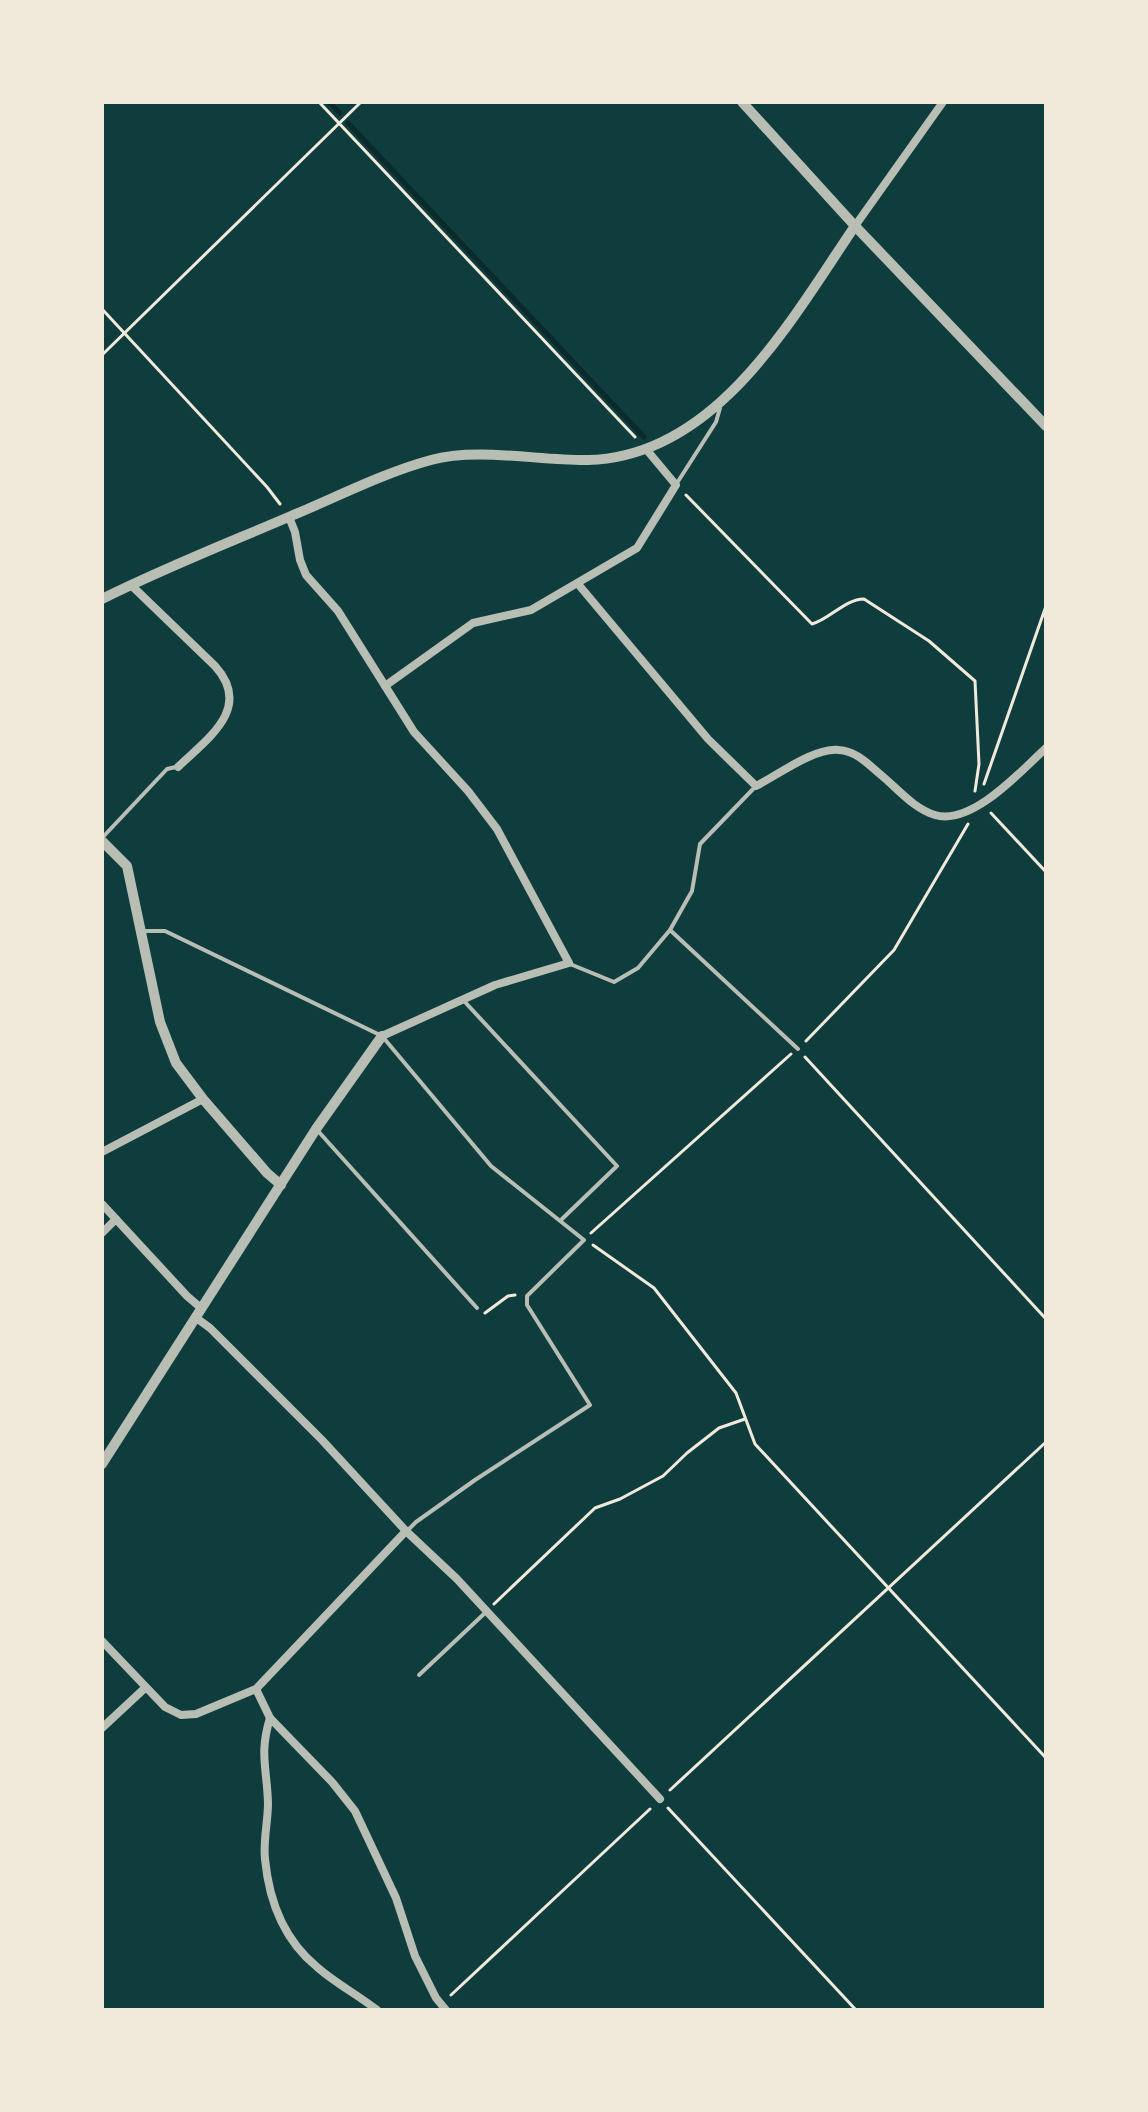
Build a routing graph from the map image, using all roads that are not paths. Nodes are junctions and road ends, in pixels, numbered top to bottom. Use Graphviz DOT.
graph roads {
  1 [pos="742,102"];
  2 [pos="943,102"];
  3 [pos="855,226"];
  4 [pos="721,401"];
  5 [pos="1046,426"];
  6 [pos="646,449"];
  7 [pos="676,485"];
  8 [pos="289,517"];
  9 [pos="578,584"];
  10 [pos="131,585"];
  11 [pos="102,599"];
  12 [pos="385,686"];
  13 [pos="1046,748"];
  14 [pos="178,767"];
  15 [pos="756,786"];
  16 [pos="102,840"];
  17 [pos="670,930"];
  18 [pos="141,931"];
  19 [pos="569,963"];
  20 [pos="462,1000"];
  21 [pos="382,1036"];
  22 [pos="798,1049"];
  23 [pos="203,1099"];
  24 [pos="316,1129"];
  25 [pos="102,1152"];
  26 [pos="281,1185"];
  27 [pos="102,1204"];
  28 [pos="116,1219"];
  29 [pos="562,1219"];
  30 [pos="102,1233"];
  31 [pos="477,1308"];
  32 [pos="198,1312"];
  33 [pos="102,1464"];
  34 [pos="406,1531"];
  35 [pos="486,1612"];
  36 [pos="102,1641"];
  37 [pos="419,1675"];
  38 [pos="145,1688"];
  39 [pos="256,1689"];
  40 [pos="270,1718"];
  41 [pos="102,1728"];
  42 [pos="660,1799"];
  43 [pos="441,2008"];
  44 [pos="377,2010"];
  1 -- 3 [label="street"];
  2 -- 3 [label="street"];
  3 -- 4 [label="street"];
  3 -- 5 [label="street"];
  4 -- 6 [label="street"];
  4 -- 7 [label="lane"];
  6 -- 7 [label="street"];
  6 -- 8 [label="street"];
  7 -- 9 [label="street"];
  8 -- 10 [label="street"];
  8 -- 12 [label="street"];
  9 -- 12 [label="street"];
  9 -- 15 [label="street"];
  10 -- 11 [label="street"];
  10 -- 14 [label="street"];
  12 -- 19 [label="street"];
  13 -- 15 [label="street"];
  14 -- 16 [label="lane"];
  15 -- 17 [label="lane"];
  16 -- 18 [label="street"];
  17 -- 19 [label="lane"];
  17 -- 22 [label="lane"];
  18 -- 21 [label="lane"];
  18 -- 23 [label="street"];
  19 -- 20 [label="street"];
  20 -- 21 [label="street"];
  20 -- 29 [label="lane"];
  21 -- 24 [label="street"];
  21 -- 29 [label="lane"];
  23 -- 25 [label="street"];
  23 -- 26 [label="street"];
  24 -- 26 [label="street"];
  24 -- 31 [label="lane"];
  26 -- 32 [label="street"];
  27 -- 28 [label="street"];
  28 -- 30 [label="street"];
  28 -- 32 [label="street"];
  29 -- 34 [label="lane"];
  32 -- 33 [label="street"];
  32 -- 34 [label="street"];
  34 -- 35 [label="street"];
  34 -- 39 [label="street"];
  35 -- 37 [label="lane"];
  35 -- 42 [label="street"];
  36 -- 38 [label="street"];
  38 -- 39 [label="street"];
  38 -- 41 [label="street"];
  39 -- 40 [label="street"];
  40 -- 43 [label="street"];
  40 -- 44 [label="street"];
}
